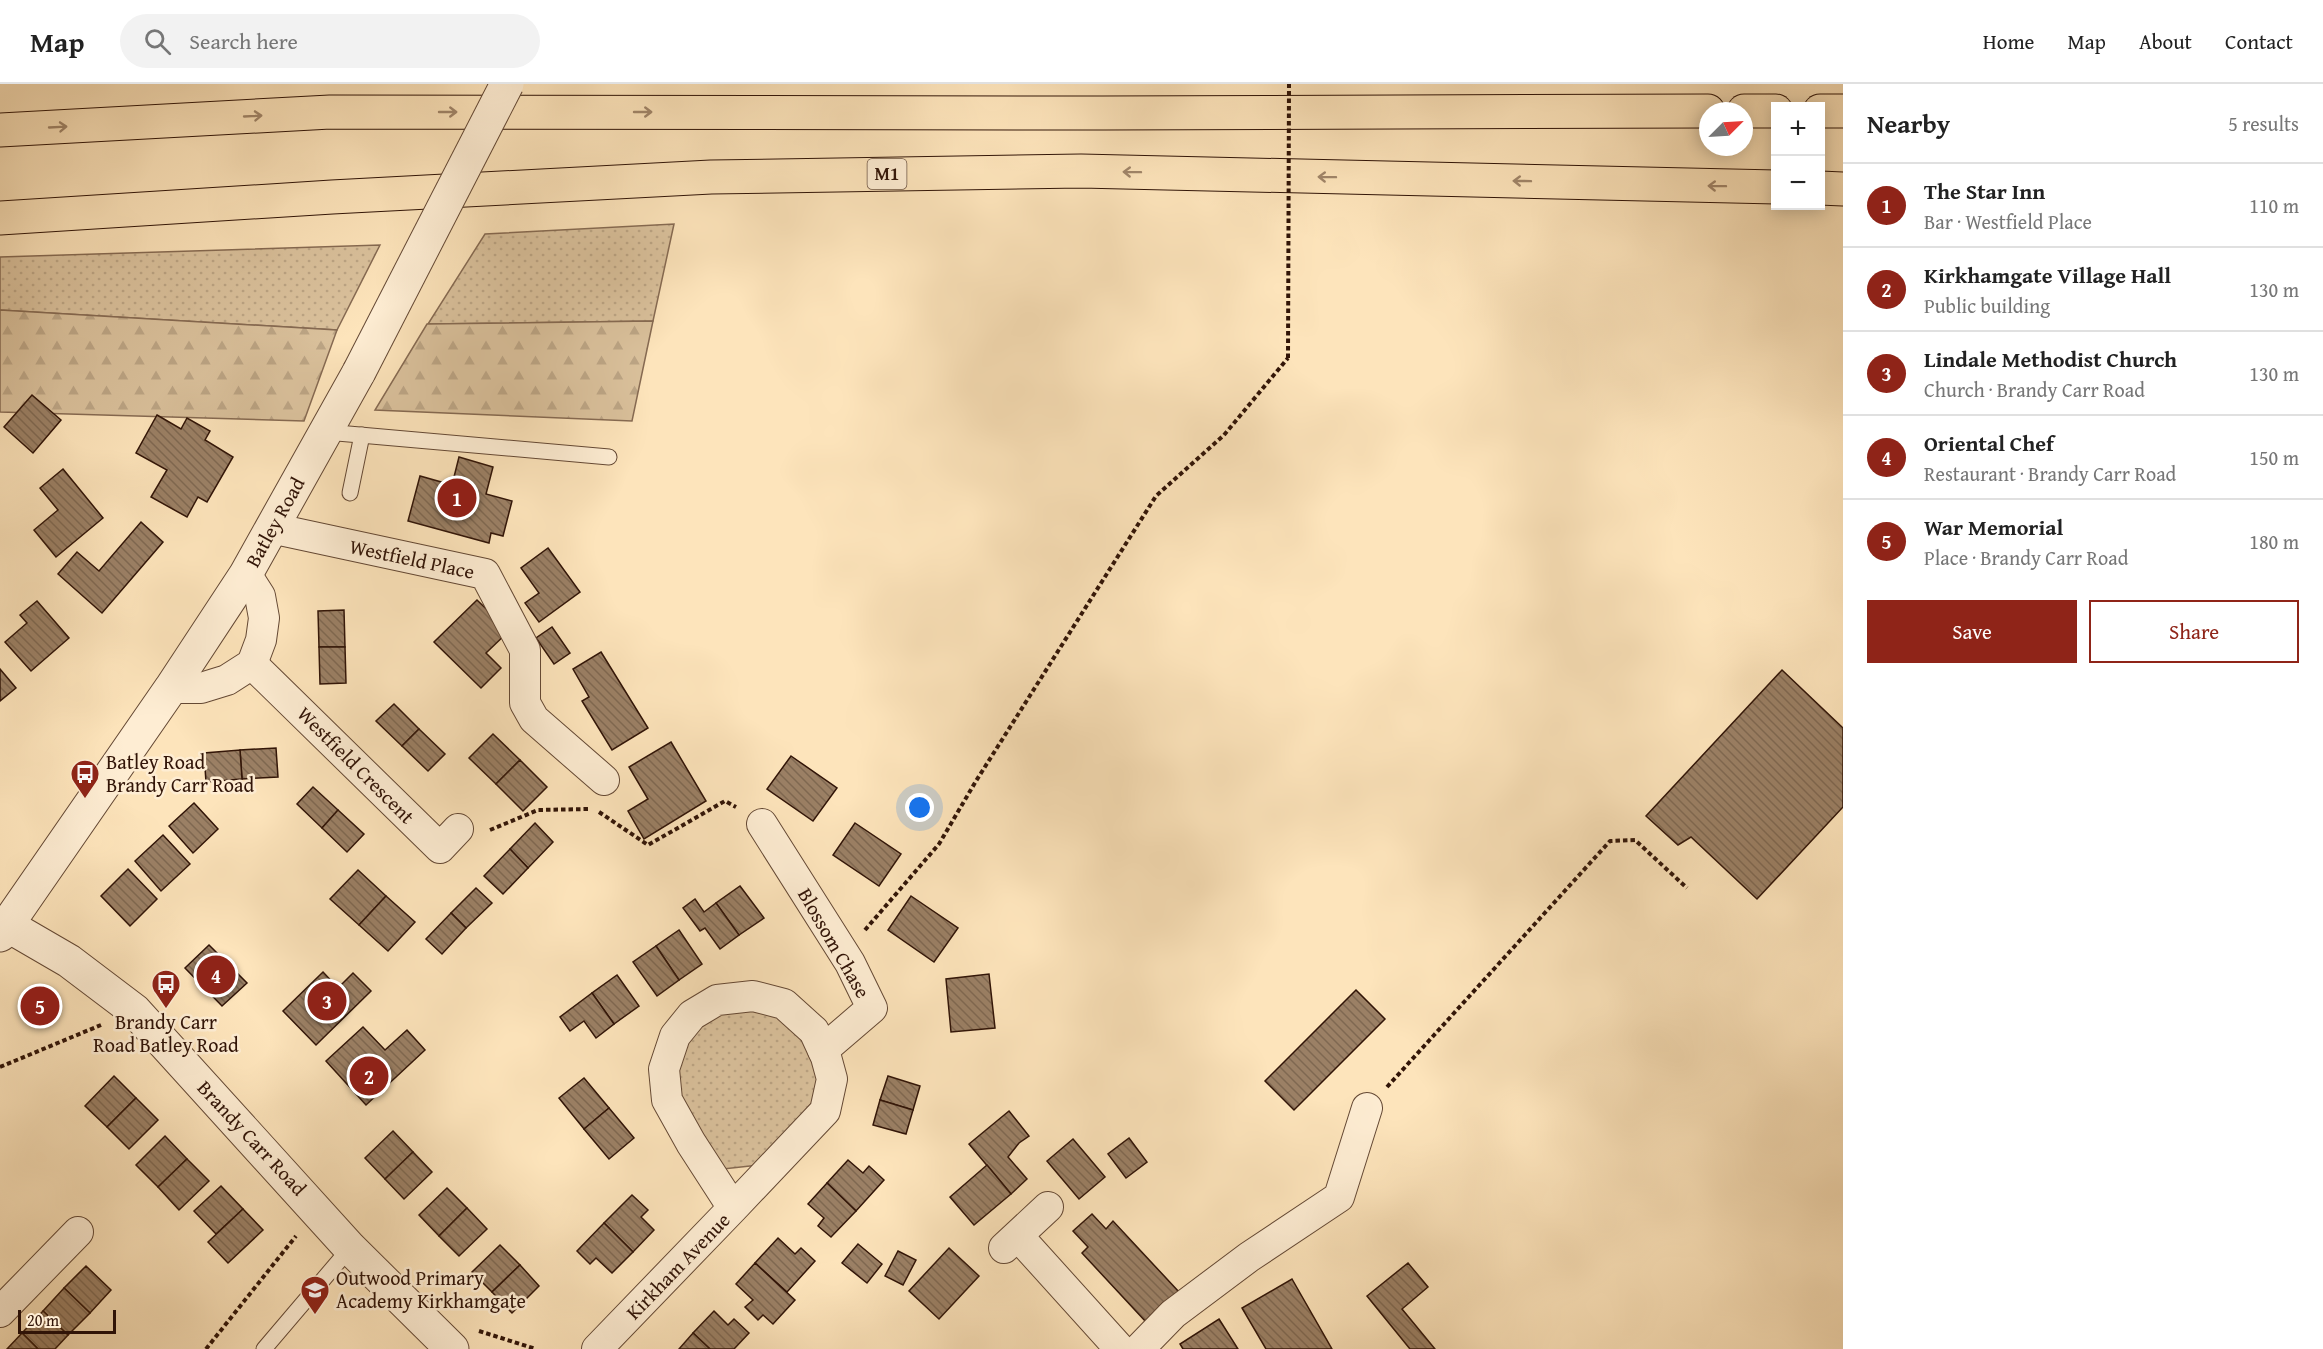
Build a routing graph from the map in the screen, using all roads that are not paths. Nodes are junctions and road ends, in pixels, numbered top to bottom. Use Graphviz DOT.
graph roads {
  1 [pos="507,84"];
  2 [pos="1699,111"];
  3 [pos="1753,111"];
  4 [pos="1771,111"];
  5 [pos="1825,111"];
  6 [pos="1843,111"];
  7 [pos="0,130"];
  8 [pos="1771,187"];
  9 [pos="1825,188"];
  10 [pos="1843,189"];
  11 [pos="0,218"];
  12 [pos="326,432"];
  13 [pos="362,435"];
  14 [pos="609,457"];
  15 [pos="350,493"];
  16 [pos="271,528"];
  17 [pos="246,574"];
  18 [pos="252,664"];
  19 [pos="171,688"];
  20 [pos="604,780"];
  21 [pos="762,824"];
  22 [pos="458,829"];
  23 [pos="4,930"];
  24 [pos="823,1050"];
  25 [pos="1367,1108"];
  26 [pos="1048,1207"];
  27 [pos="733,1208"];
  28 [pos="78,1232"];
  29 [pos="350,1248"];
  30 [pos="0,1312"];
  31 [pos="264,1349"];
  32 [pos="452,1349"];
  33 [pos="597,1349"];
  34 [pos="1120,1349"];
  35 [pos="1139,1349"];
  1 -- 12 [label="street, Batley Road, bridge"];
  7 -- 2 [label="highway, one-way"];
  3 -- 4 [label="highway"];
  5 -- 6 [label="highway"];
  8 -- 11 [label="highway, M1, one-way"];
  9 -- 10 [label="highway"];
  12 -- 13 [label="lane"];
  12 -- 16 [label="street, Batley Road"];
  13 -- 14 [label="lane"];
  13 -- 15 [label="lane"];
  16 -- 17 [label="street, Batley Road"];
  16 -- 20 [label="street, Westfield Place"];
  17 -- 18 [label="street"];
  17 -- 19 [label="street, Batley Road"];
  18 -- 19 [label="street"];
  18 -- 22 [label="street, Westfield Crescent"];
  19 -- 23 [label="street, Batley Road"];
  21 -- 24 [label="street, Blossom Chase"];
  23 -- 29 [label="street, Brandy Carr Road"];
  24 -- 27 [label="street, Kirkham Avenue"];
  24 -- 27 [label="street, Kirkham Avenue"];
  25 -- 35 [label="street"];
  26 -- 34 [label="street"];
  27 -- 33 [label="street, Kirkham Avenue"];
  28 -- 30 [label="street"];
  29 -- 31 [label="lane"];
  29 -- 32 [label="street, Brandy Carr Road"];
}
